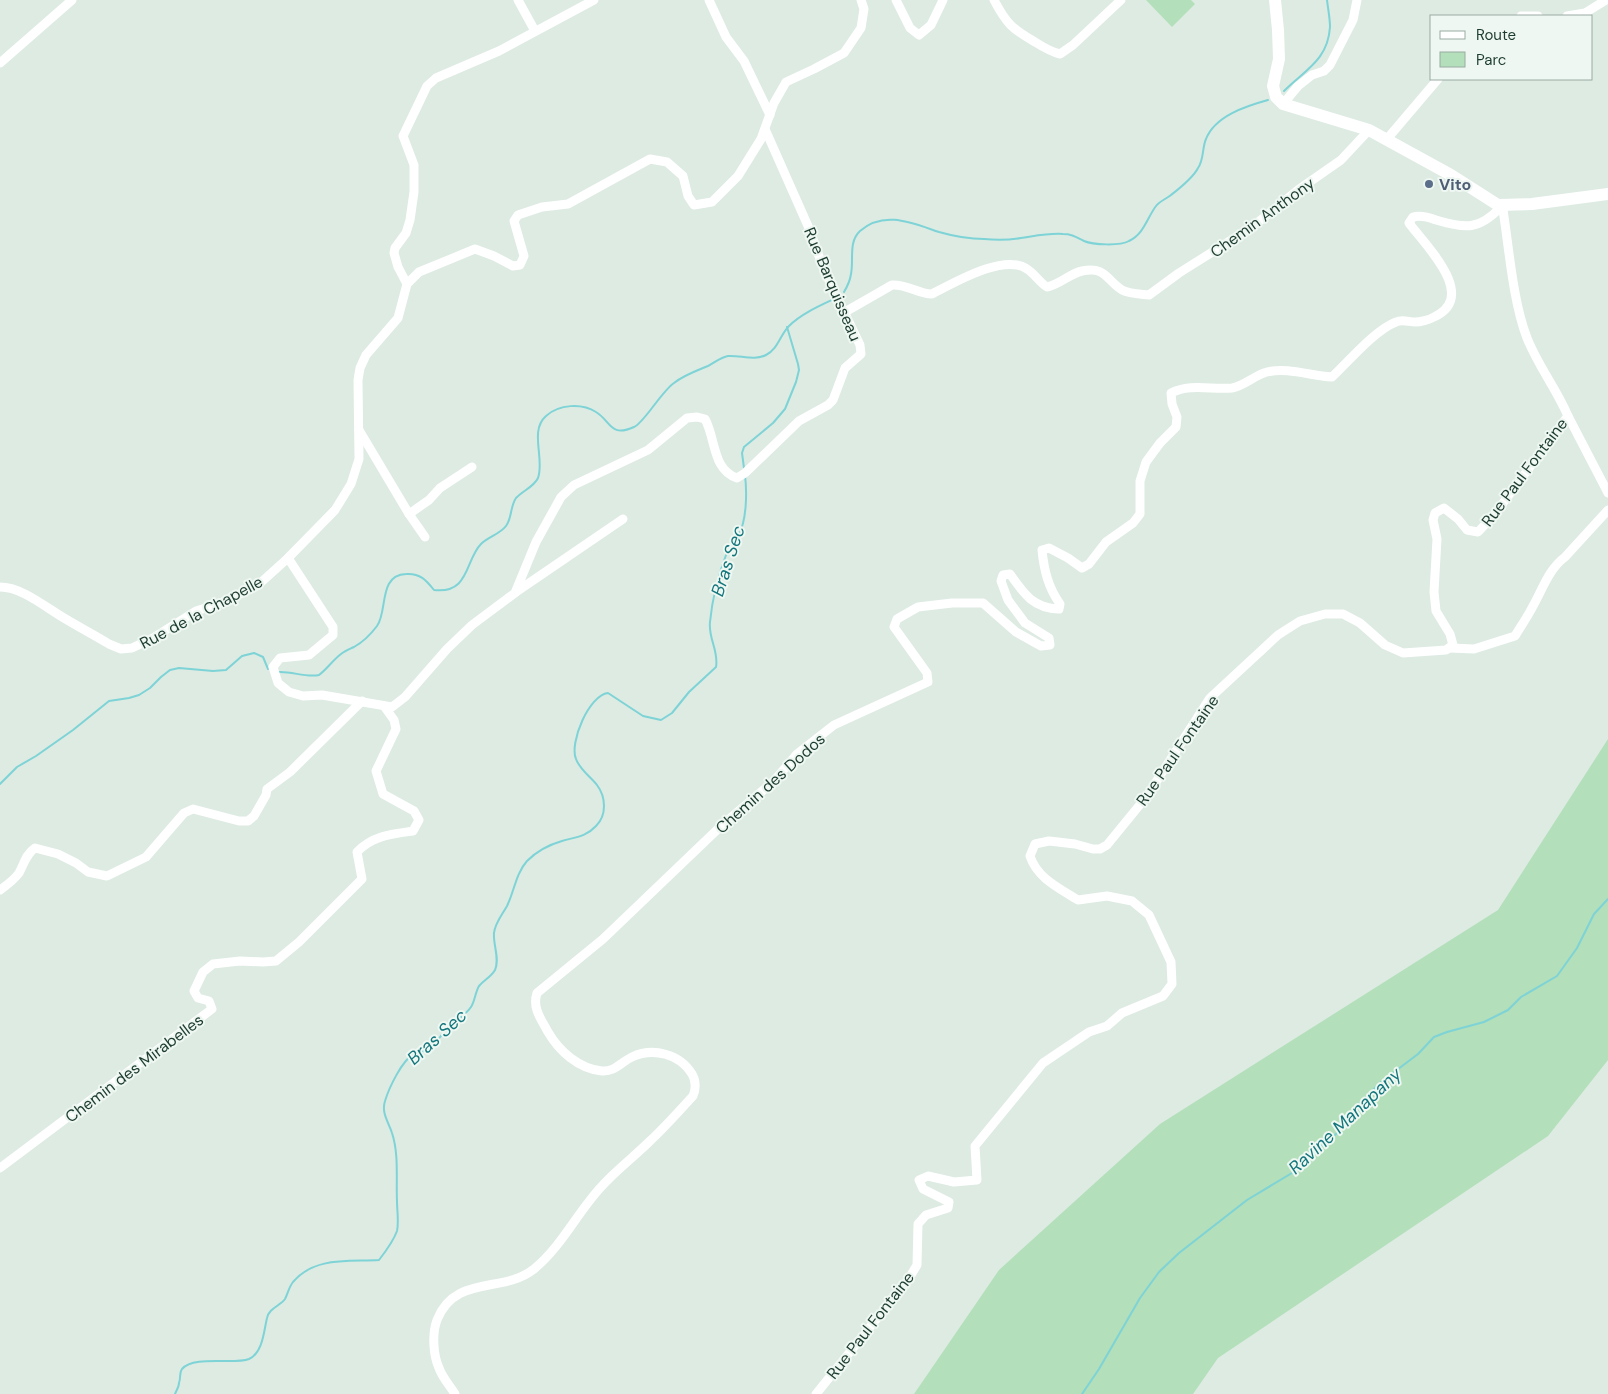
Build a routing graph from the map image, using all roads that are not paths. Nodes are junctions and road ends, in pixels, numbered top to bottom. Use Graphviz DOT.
graph roads {
  1 [pos="72,0"];
  2 [pos="518,0"];
  3 [pos="594,0"];
  4 [pos="709,0"];
  5 [pos="861,0"];
  6 [pos="896,0"];
  7 [pos="943,0"];
  8 [pos="994,0"];
  9 [pos="1121,0"];
  10 [pos="1275,0"];
  11 [pos="1357,0"];
  12 [pos="1606,0"];
  13 [pos="1572,15"];
  14 [pos="535,31"];
  15 [pos="0,63"];
  16 [pos="1437,80"];
  17 [pos="1284,104"];
  18 [pos="770,114"];
  19 [pos="764,129"];
  20 [pos="1369,130"];
  21 [pos="1387,139"];
  22 [pos="1608,194"];
  23 [pos="1500,206"];
  24 [pos="407,284"];
  25 [pos="845,312"];
  26 [pos="1568,416"];
  27 [pos="358,428"];
  28 [pos="472,467"];
  29 [pos="1608,493"];
  30 [pos="1608,510"];
  31 [pos="409,514"];
  32 [pos="623,519"];
  33 [pos="425,537"];
  34 [pos="288,558"];
  35 [pos="0,587"];
  36 [pos="515,593"];
  37 [pos="1450,648"];
  38 [pos="362,701"];
  39 [pos="384,706"];
  40 [pos="0,890"];
  41 [pos="0,1168"];
  42 [pos="455,1394"];
  43 [pos="816,1394"];
  1 -- 15 [label="street"];
  2 -- 14 [label="street"];
  3 -- 14 [label="street"];
  4 -- 18 [label="street"];
  5 -- 18 [label="street"];
  6 -- 7 [label="street"];
  8 -- 9 [label="street"];
  10 -- 17 [label="main road"];
  11 -- 17 [label="street"];
  12 -- 13 [label="street"];
  14 -- 24 [label="street"];
  16 -- 21 [label="street"];
  17 -- 20 [label="main road"];
  18 -- 19 [label="street"];
  19 -- 24 [label="street"];
  19 -- 25 [label="street, Rue Barquisseau"];
  20 -- 21 [label="main road"];
  20 -- 25 [label="street, Chemin Anthony"];
  21 -- 23 [label="main road"];
  22 -- 23 [label="main road"];
  23 -- 26 [label="street, Rue Paul Fontaine"];
  23 -- 42 [label="street, Chemin des Dodos"];
  24 -- 27 [label="street, Rue de la Chapelle"];
  25 -- 36 [label="street, Rue Barquisseau"];
  26 -- 29 [label="street"];
  26 -- 37 [label="street, Rue Paul Fontaine"];
  27 -- 31 [label="street"];
  27 -- 34 [label="street, Rue de la Chapelle"];
  28 -- 31 [label="street"];
  30 -- 37 [label="street"];
  31 -- 33 [label="street"];
  32 -- 36 [label="street"];
  34 -- 35 [label="street, Rue de la Chapelle"];
  34 -- 38 [label="street"];
  36 -- 39 [label="street"];
  37 -- 43 [label="street, Rue Paul Fontaine"];
  38 -- 39 [label="street"];
  38 -- 40 [label="street"];
  39 -- 41 [label="street, Chemin des Mirabelles"];
}
